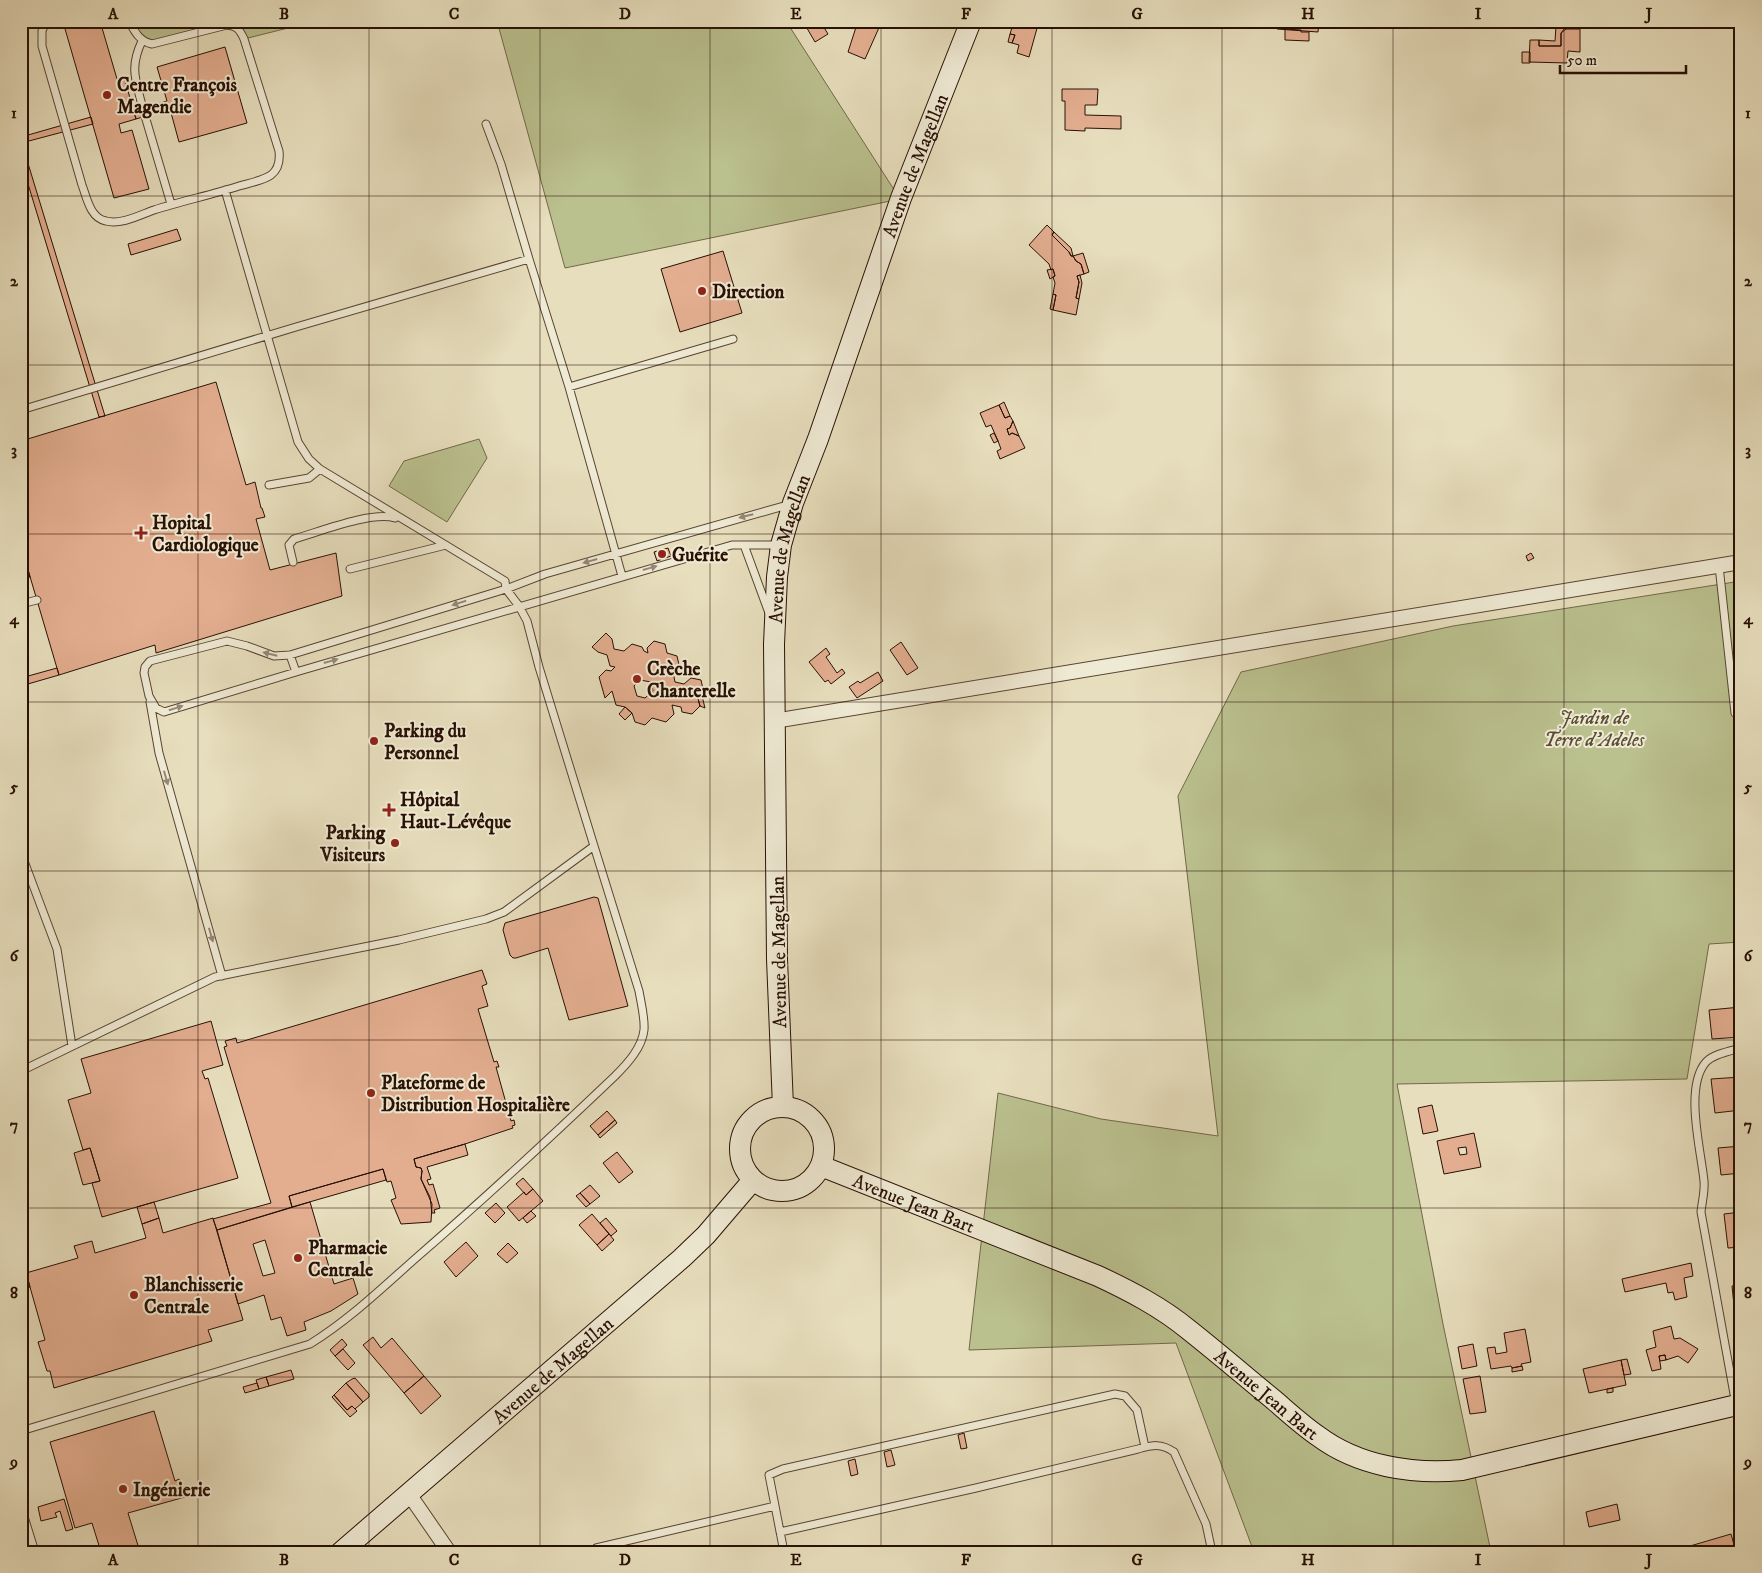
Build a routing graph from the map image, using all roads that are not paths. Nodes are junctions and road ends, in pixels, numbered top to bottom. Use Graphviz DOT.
graph roads {
  1 [pos="46,21"];
  2 [pos="129,21"];
  3 [pos="971,21"];
  4 [pos="142,41"];
  5 [pos="486,124"];
  6 [pos="225,190"];
  7 [pos="172,204"];
  8 [pos="529,259"];
  9 [pos="267,336"];
  10 [pos="733,339"];
  11 [pos="568,387"];
  12 [pos="21,410"];
  13 [pos="320,469"];
  14 [pos="269,485"];
  15 [pos="793,503"];
  16 [pos="379,505"];
  17 [pos="373,517"];
  18 [pos="410,523"];
  19 [pos="446,545"];
  20 [pos="744,545"];
  21 [pos="782,545"];
  22 [pos="616,554"];
  23 [pos="293,562"];
  24 [pos="1741,562"];
  25 [pos="1719,566"];
  26 [pos="350,569"];
  27 [pos="622,576"];
  28 [pos="506,589"];
  29 [pos="37,600"];
  30 [pos="21,604"];
  31 [pos="519,606"];
  32 [pos="775,627"];
  33 [pos="290,655"];
  34 [pos="296,672"];
  35 [pos="149,696"];
  36 [pos="1735,713"];
  37 [pos="774,721"];
  38 [pos="594,846"];
  39 [pos="21,853"];
  40 [pos="222,976"];
  41 [pos="72,1046"];
  42 [pos="1741,1048"];
  43 [pos="21,1071"];
  44 [pos="783,1107"];
  45 [pos="821,1166"];
  46 [pos="753,1180"];
  47 [pos="1738,1405"];
  48 [pos="21,1431"];
  49 [pos="1145,1447"];
  50 [pos="409,1494"];
  51 [pos="775,1506"];
  52 [pos="21,1507"];
  53 [pos="780,1532"];
  54 [pos="596,1548"];
  55 [pos="35,1552"];
  56 [pos="341,1552"];
  57 [pos="450,1552"];
  58 [pos="784,1552"];
  59 [pos="1212,1552"];
  1 -- 7 [label="lane"];
  2 -- 4 [label="lane"];
  3 -- 15 [label="street, Avenue de Magellan"];
  4 -- 6 [label="lane"];
  4 -- 7 [label="lane"];
  5 -- 8 [label="lane"];
  6 -- 7 [label="lane"];
  6 -- 9 [label="lane"];
  8 -- 9 [label="lane"];
  8 -- 11 [label="lane"];
  9 -- 12 [label="lane"];
  9 -- 13 [label="lane"];
  10 -- 11 [label="lane"];
  11 -- 22 [label="lane"];
  13 -- 14 [label="lane"];
  13 -- 16 [label="lane"];
  15 -- 21 [label="street, Avenue de Magellan"];
  15 -- 22 [label="lane, one-way"];
  16 -- 17 [label="lane"];
  16 -- 18 [label="lane"];
  17 -- 18 [label="lane"];
  17 -- 23 [label="lane"];
  18 -- 19 [label="lane"];
  19 -- 26 [label="lane"];
  19 -- 28 [label="lane"];
  20 -- 21 [label="lane"];
  27 -- 20 [label="lane, one-way"];
  20 -- 32 [label="lane"];
  21 -- 32 [label="street, Avenue de Magellan"];
  22 -- 27 [label="lane"];
  22 -- 28 [label="lane, one-way"];
  24 -- 25 [label="street"];
  25 -- 36 [label="lane"];
  25 -- 37 [label="street"];
  27 -- 31 [label="lane"];
  28 -- 31 [label="lane"];
  28 -- 33 [label="lane, one-way"];
  29 -- 30 [label="lane"];
  34 -- 31 [label="lane, one-way"];
  31 -- 38 [label="lane"];
  32 -- 37 [label="street, Avenue de Magellan"];
  33 -- 34 [label="lane"];
  33 -- 35 [label="lane, one-way"];
  35 -- 34 [label="lane, one-way"];
  35 -- 40 [label="lane, one-way"];
  37 -- 44 [label="street, Avenue de Magellan"];
  38 -- 40 [label="lane"];
  38 -- 48 [label="lane"];
  39 -- 41 [label="lane"];
  40 -- 41 [label="lane"];
  41 -- 43 [label="lane"];
  42 -- 47 [label="lane"];
  44 -- 45 [label="street"];
  44 -- 46 [label="street"];
  45 -- 46 [label="street"];
  45 -- 47 [label="street, Avenue Jean Bart"];
  46 -- 50 [label="street, Avenue de Magellan"];
  49 -- 51 [label="lane"];
  49 -- 53 [label="lane"];
  49 -- 59 [label="lane"];
  50 -- 56 [label="street, Avenue de Magellan"];
  50 -- 57 [label="street"];
  51 -- 53 [label="lane"];
  51 -- 54 [label="lane"];
  52 -- 55 [label="lane"];
  53 -- 58 [label="lane"];
}
